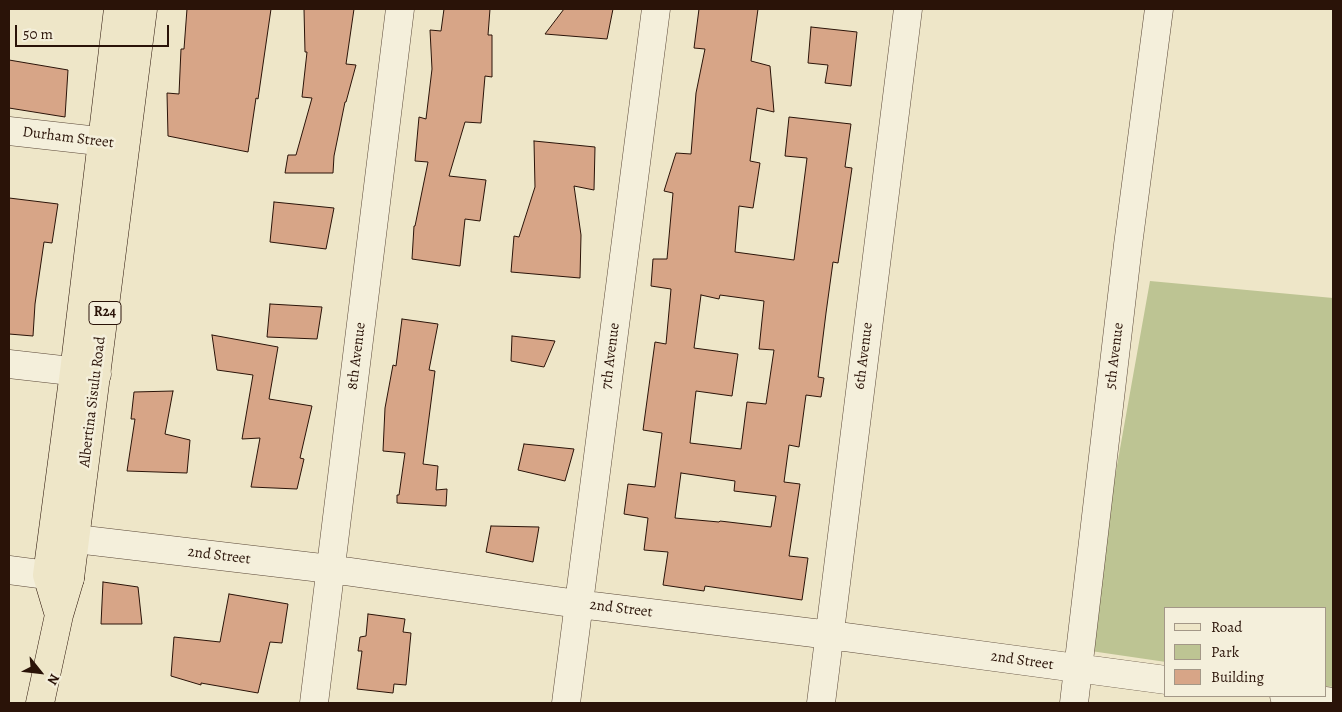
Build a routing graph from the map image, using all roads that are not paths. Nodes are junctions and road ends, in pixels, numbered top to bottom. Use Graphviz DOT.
graph roads {
  1 [pos="118,9"];
  2 [pos="143,9"];
  3 [pos="400,9"];
  4 [pos="656,9"];
  5 [pos="908,9"];
  6 [pos="1159,9"];
  7 [pos="9,131"];
  8 [pos="114,143"];
  9 [pos="9,364"];
  10 [pos="86,373"];
  11 [pos="76,538"];
  12 [pos="330,569"];
  13 [pos="9,570"];
  14 [pos="58,576"];
  15 [pos="578,604"];
  16 [pos="830,635"];
  17 [pos="1078,668"];
  18 [pos="1164,680"];
  19 [pos="1292,697"];
  20 [pos="1333,702"];
  21 [pos="40,703"];
  22 [pos="314,703"];
  23 [pos="566,703"];
  24 [pos="821,703"];
  25 [pos="1074,703"];
  1 -- 8 [label="main road, Albertina Sisulu Road / R24"];
  2 -- 8 [label="main road, Albertina Sisulu Road / R24"];
  3 -- 12 [label="street, 8th Avenue"];
  4 -- 15 [label="street, 7th Avenue"];
  5 -- 16 [label="street, 6th Avenue"];
  6 -- 17 [label="street, 5th Avenue"];
  7 -- 8 [label="street, Durham Street"];
  8 -- 10 [label="main road, Albertina Sisulu Road / R24"];
  9 -- 10 [label="street"];
  10 -- 11 [label="main road, Albertina Sisulu Road / R24"];
  10 -- 14 [label="main road, Albertina Sisulu Road / R24"];
  11 -- 12 [label="street, 2nd Street"];
  11 -- 14 [label="main road, Albertina Sisulu Road / R24"];
  12 -- 15 [label="street, 2nd Street"];
  12 -- 22 [label="street, 8th Avenue"];
  13 -- 14 [label="street"];
  14 -- 21 [label="main road, Albertina Sisulu Road / R24"];
  15 -- 16 [label="street, 2nd Street"];
  15 -- 23 [label="street, 7th Avenue"];
  16 -- 17 [label="street, 2nd Street"];
  16 -- 24 [label="street, 6th Avenue"];
  17 -- 18 [label="street, 2nd Street"];
  17 -- 25 [label="street, 5th Avenue"];
  19 -- 20 [label="street"];
}
